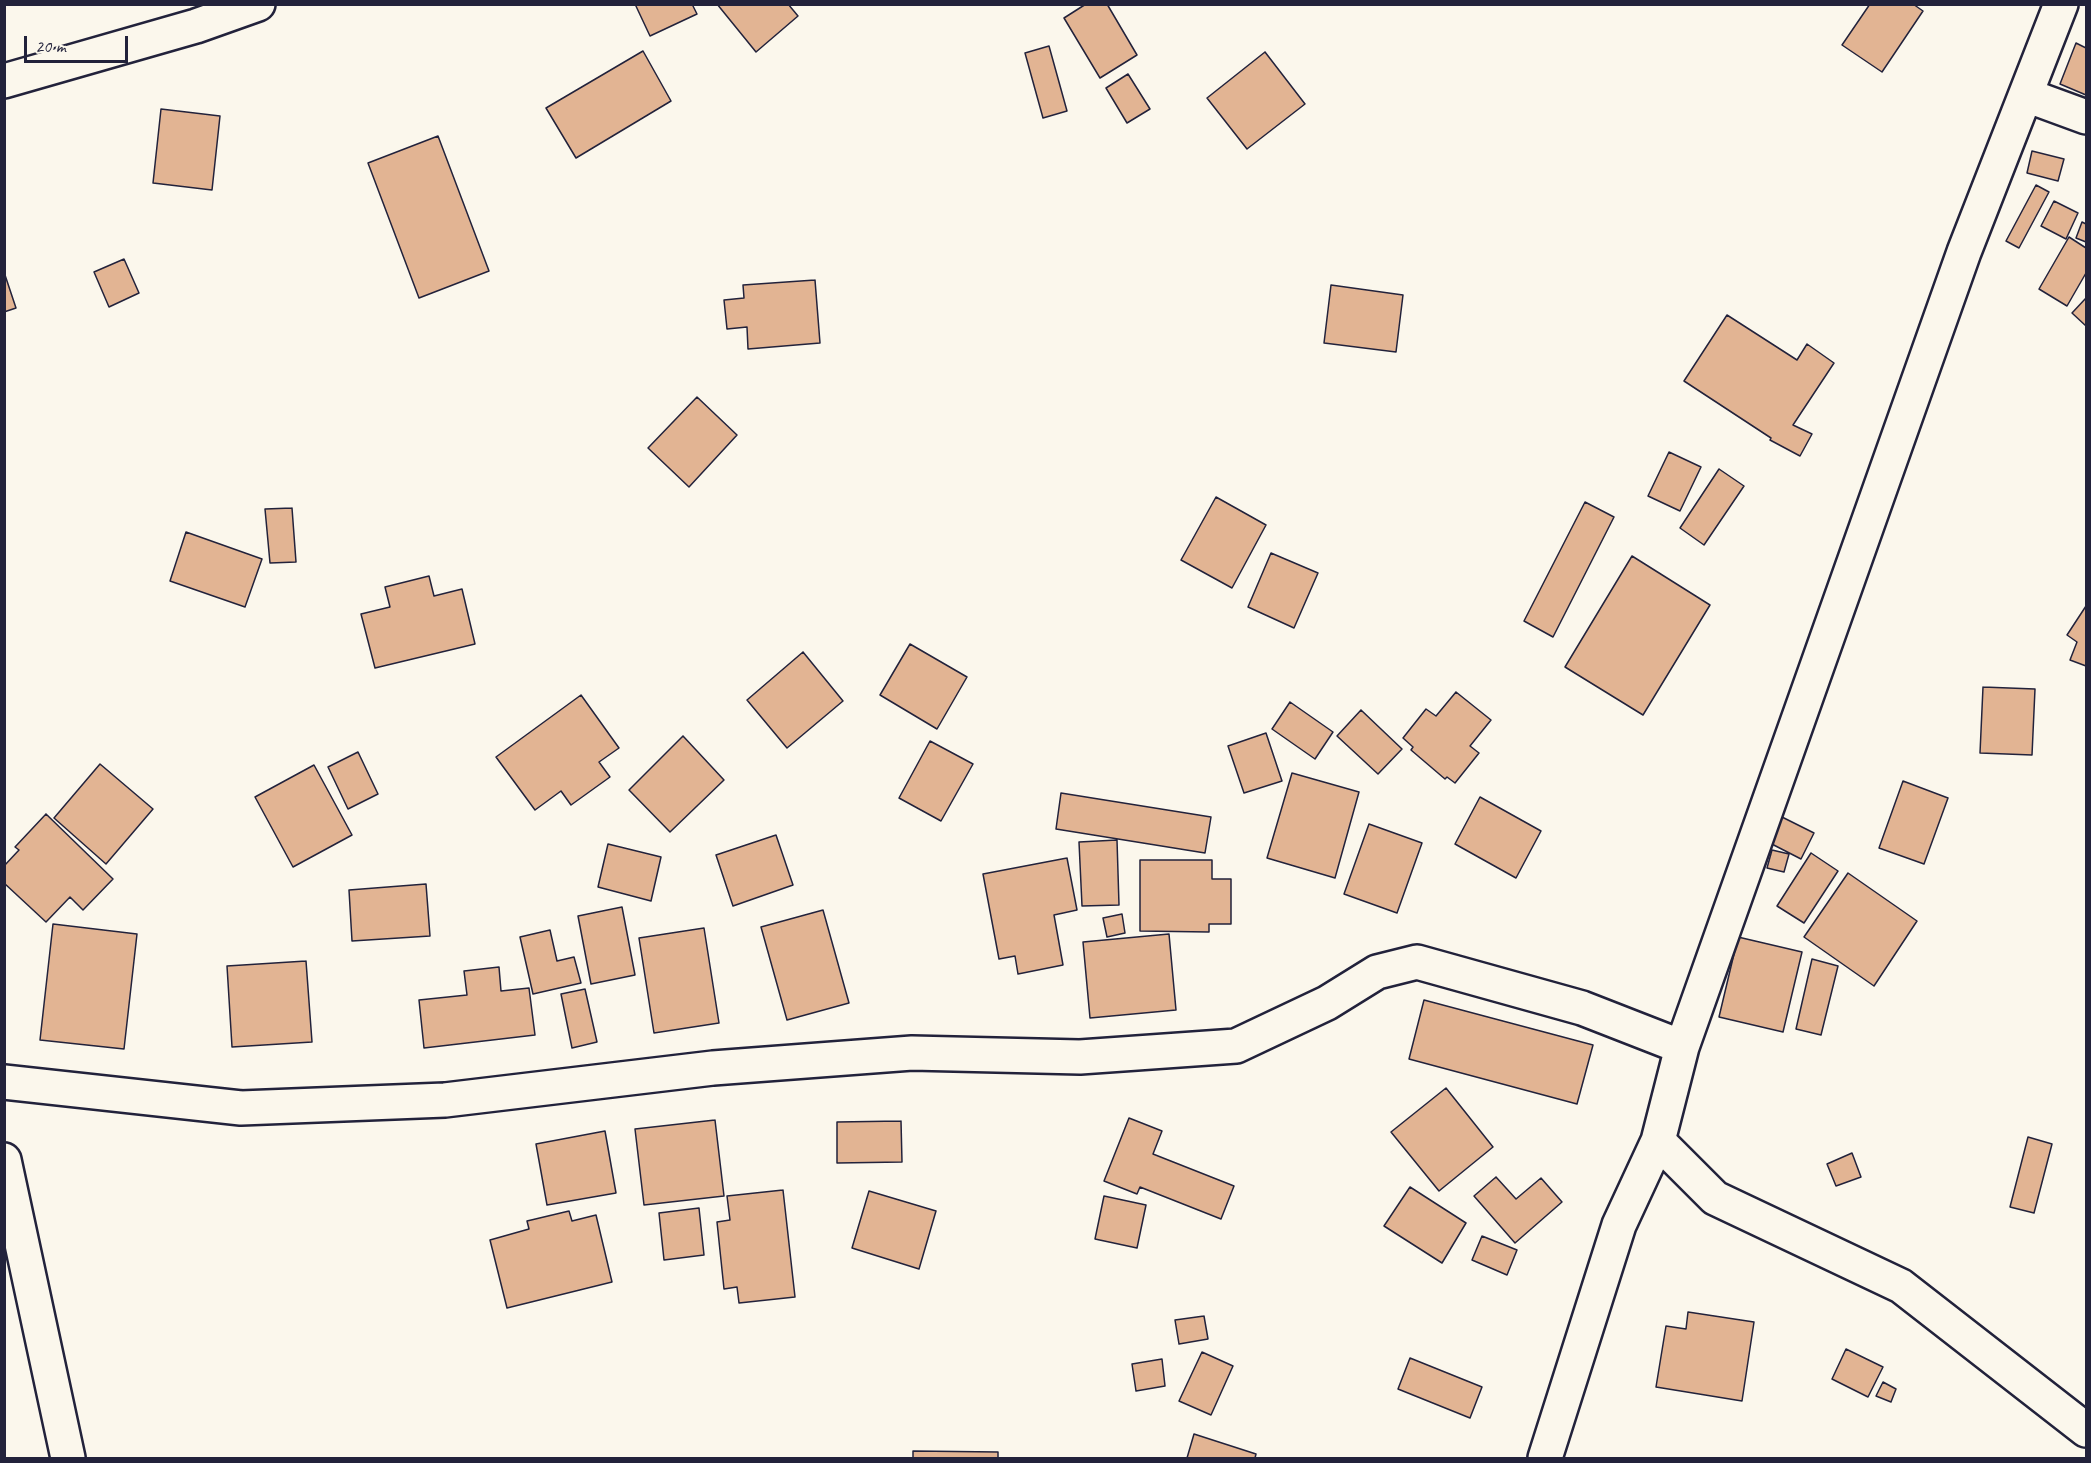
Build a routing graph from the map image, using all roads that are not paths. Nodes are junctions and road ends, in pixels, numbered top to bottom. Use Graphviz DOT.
graph roads {
  1 [pos="258,4"];
  2 [pos="2061,4"];
  3 [pos="4,81"];
  4 [pos="2026,95"];
  5 [pos="2086,117"];
  6 [pos="1682,1047"];
  7 [pos="4,1082"];
  8 [pos="1658,1141"];
  9 [pos="4,1160"];
  10 [pos="2086,1430"];
  11 [pos="68,1458"];
  12 [pos="1545,1458"];
  1 -- 3 [label="street"];
  2 -- 4 [label="street"];
  4 -- 5 [label="street"];
  4 -- 6 [label="street"];
  6 -- 7 [label="street"];
  6 -- 8 [label="street"];
  8 -- 10 [label="street"];
  8 -- 12 [label="street"];
  9 -- 11 [label="street"];
}
